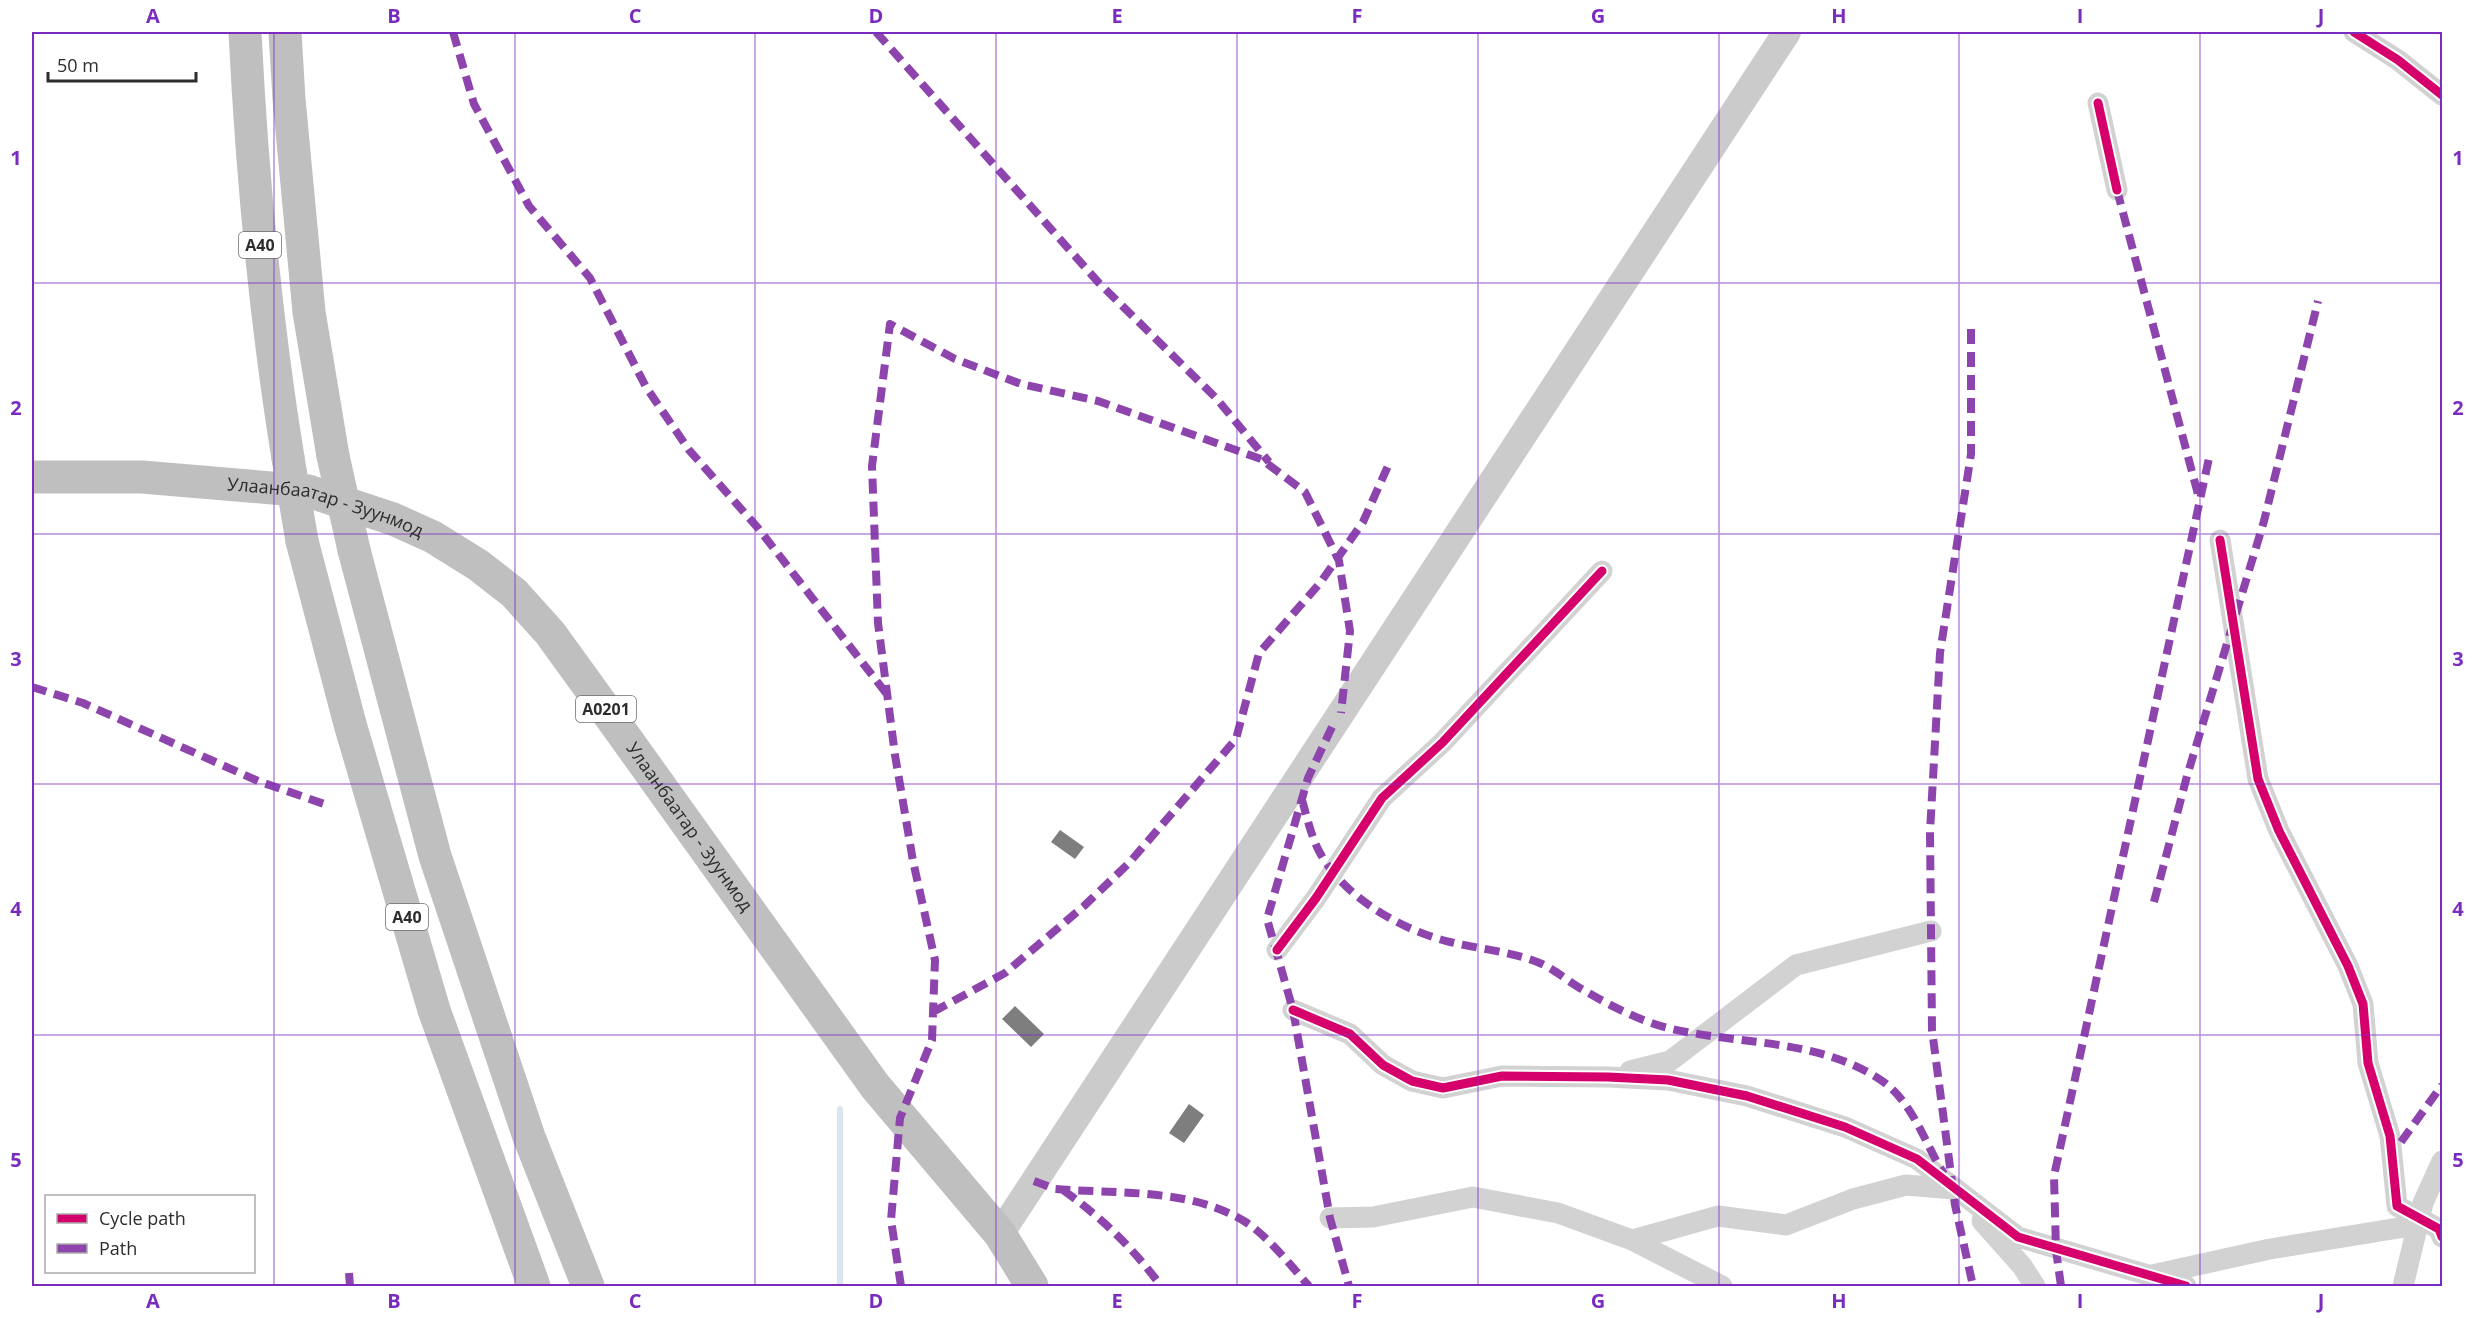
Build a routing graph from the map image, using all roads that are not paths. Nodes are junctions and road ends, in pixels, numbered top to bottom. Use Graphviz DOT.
graph roads {
  1 [pos="245,32"];
  2 [pos="285,32"];
  3 [pos="1787,32"];
  4 [pos="2354,32"];
  5 [pos="2442,95"];
  6 [pos="2098,103"];
  7 [pos="2117,190"];
  8 [pos="32,477"];
  9 [pos="2220,540"];
  10 [pos="1602,571"];
  11 [pos="1931,931"];
  12 [pos="1276,950"];
  13 [pos="1293,1010"];
  14 [pos="1608,1077"];
  15 [pos="2442,1161"];
  16 [pos="1953,1189"];
  17 [pos="1330,1218"];
  18 [pos="2418,1222"];
  19 [pos="1000,1234"];
  20 [pos="2442,1237"];
  21 [pos="1632,1240"];
  22 [pos="2151,1275"];
  23 [pos="534,1287"];
  24 [pos="588,1287"];
  25 [pos="1032,1287"];
  26 [pos="1722,1287"];
  27 [pos="2035,1287"];
  28 [pos="2186,1287"];
  29 [pos="2403,1287"];
  1 -- 23 [label="highway, A40, bridge"];
  2 -- 24 [label="highway, A40, bridge"];
  3 -- 19 [label="main road"];
  4 -- 5 [label="street"];
  6 -- 7 [label="street"];
  8 -- 19 [label="highway, Улаанбаатар - Зуунмод / A0201"];
  9 -- 18 [label="street"];
  10 -- 12 [label="street"];
  11 -- 14 [label="street"];
  13 -- 14 [label="street"];
  14 -- 16 [label="street"];
  15 -- 18 [label="street"];
  16 -- 21 [label="street"];
  16 -- 22 [label="street"];
  16 -- 27 [label="street"];
  17 -- 21 [label="street"];
  18 -- 20 [label="street"];
  18 -- 22 [label="street"];
  18 -- 29 [label="street"];
  19 -- 25 [label="highway, A0201"];
  21 -- 26 [label="street"];
  22 -- 28 [label="street"];
}
